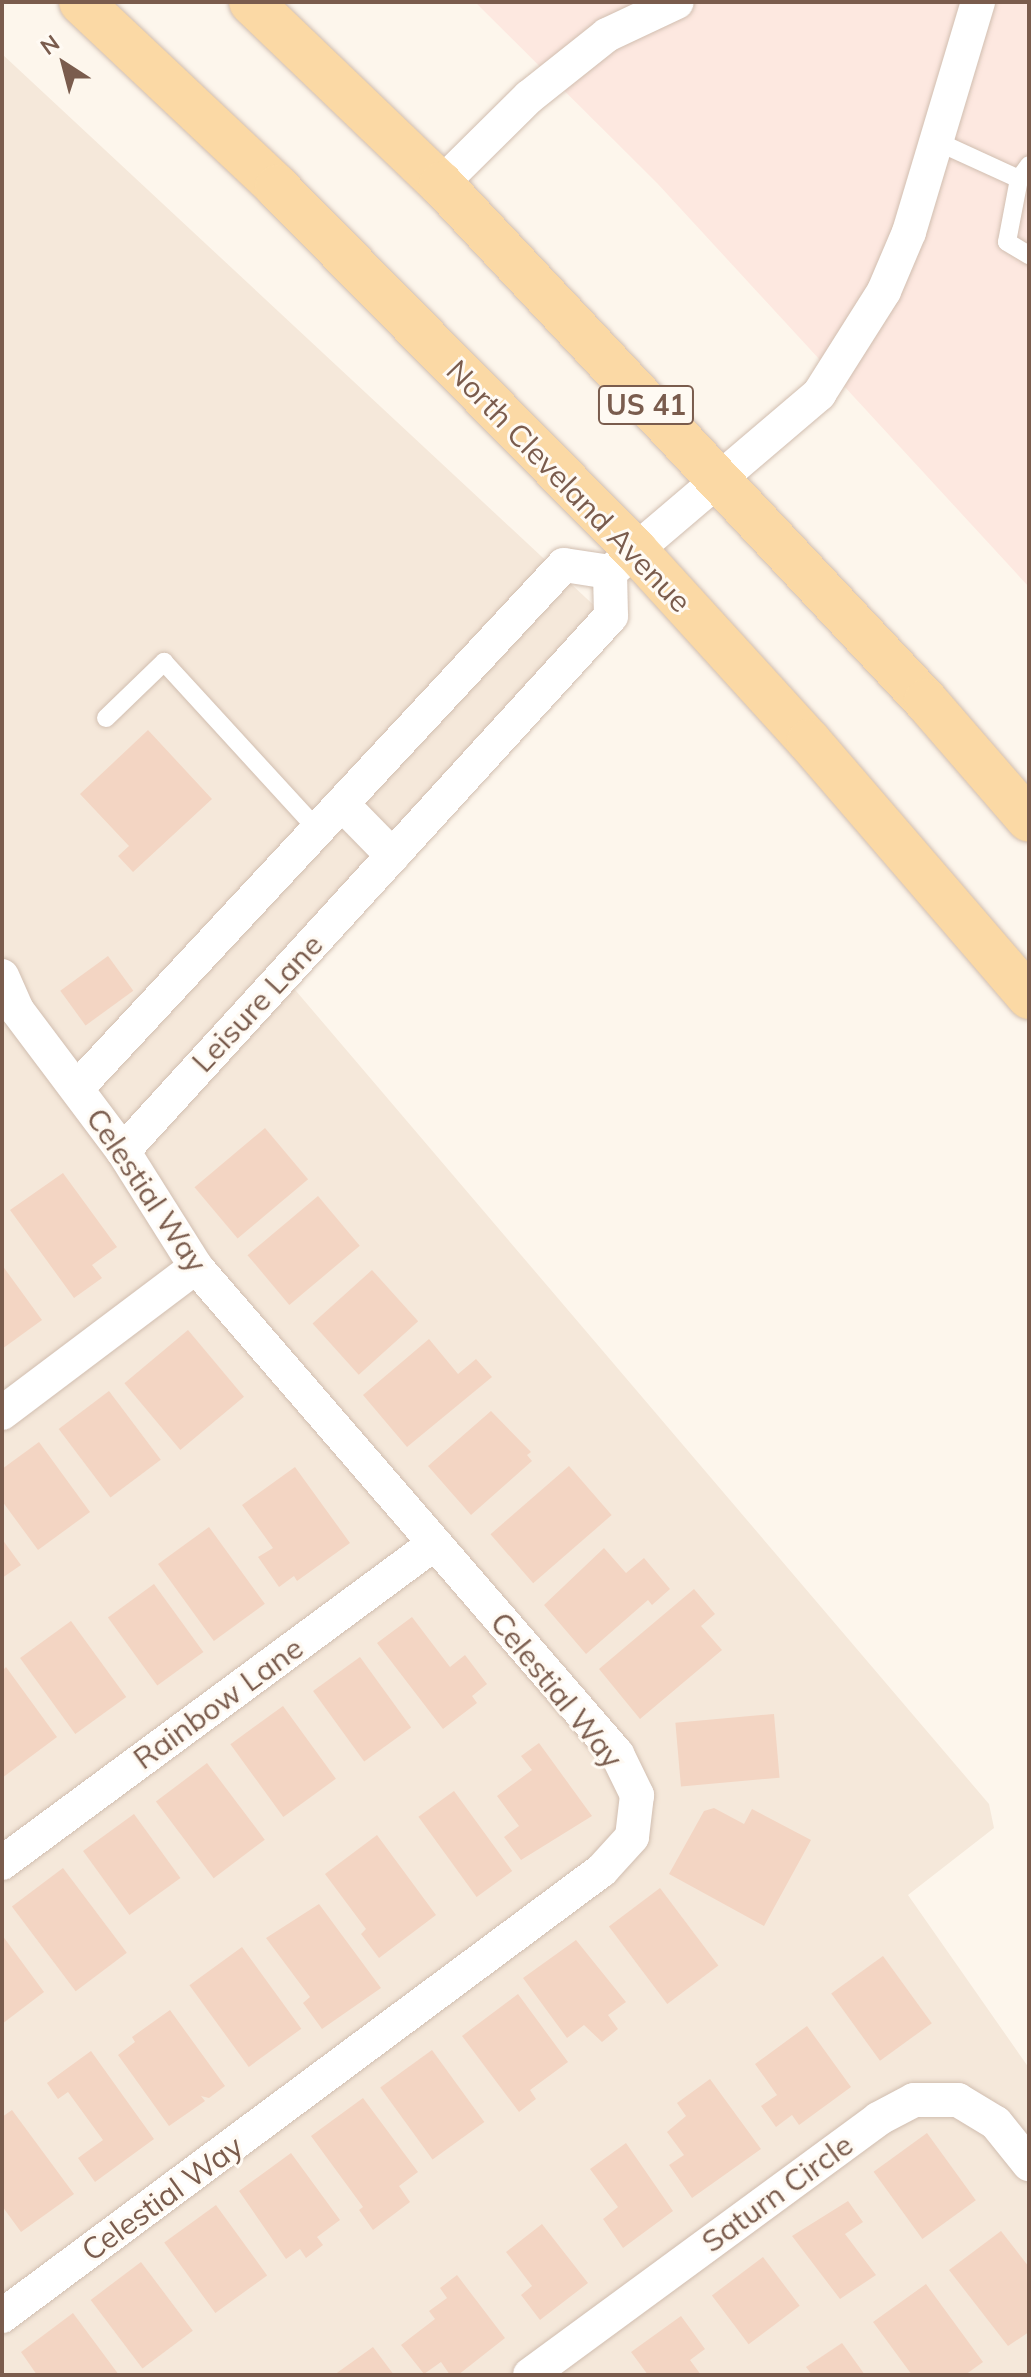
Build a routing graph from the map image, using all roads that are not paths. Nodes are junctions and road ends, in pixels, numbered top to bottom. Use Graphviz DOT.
graph roads {
  1 [pos="81,2"];
  2 [pos="251,2"];
  3 [pos="677,2"];
  4 [pos="978,2"];
  5 [pos="936,141"];
  6 [pos="1024,172"];
  7 [pos="441,184"];
  8 [pos="1029,255"];
  9 [pos="719,483"];
  10 [pos="623,562"];
  11 [pos="106,718"];
  12 [pos="343,805"];
  13 [pos="1029,820"];
  14 [pos="319,831"];
  15 [pos="393,856"];
  16 [pos="2,976"];
  17 [pos="1029,997"];
  18 [pos="10,1016"];
  19 [pos="78,1087"];
  20 [pos="123,1151"];
  21 [pos="196,1267"];
  22 [pos="2,1413"];
  23 [pos="434,1544"];
  24 [pos="2,1863"];
  25 [pos="1029,2164"];
  26 [pos="2,2316"];
  27 [pos="530,2375"];
  1 -- 10 [label="main road, North Cleveland Avenue"];
  2 -- 7 [label="main road, US 41"];
  3 -- 7 [label="street"];
  4 -- 5 [label="street"];
  5 -- 6 [label="lane"];
  5 -- 9 [label="street"];
  6 -- 8 [label="lane"];
  7 -- 9 [label="main road, US 41"];
  9 -- 10 [label="street"];
  9 -- 13 [label="main road, US 41"];
  10 -- 12 [label="street"];
  10 -- 15 [label="street, Leisure Lane"];
  10 -- 17 [label="main road, North Cleveland Avenue"];
  11 -- 14 [label="lane"];
  12 -- 14 [label="street"];
  12 -- 15 [label="street"];
  14 -- 19 [label="street"];
  15 -- 20 [label="street, Leisure Lane"];
  16 -- 18 [label="street, Celestial Way"];
  18 -- 19 [label="street, Celestial Way"];
  19 -- 20 [label="street, Celestial Way"];
  20 -- 21 [label="street, Celestial Way"];
  21 -- 22 [label="street"];
  21 -- 23 [label="street, Celestial Way"];
  23 -- 24 [label="street, Rainbow Lane"];
  23 -- 26 [label="street, Celestial Way"];
  25 -- 27 [label="street, Saturn Circle"];
}
